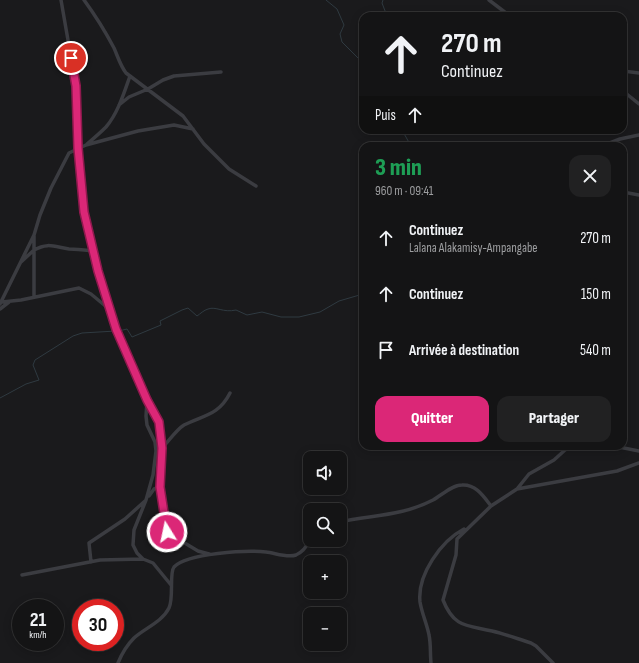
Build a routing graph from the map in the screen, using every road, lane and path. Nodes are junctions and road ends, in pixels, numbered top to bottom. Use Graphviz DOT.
graph roads {
  1 [pos="61,0"];
  2 [pos="84,0"];
  3 [pos="489,0"];
  4 [pos="505,12"];
  5 [pos="221,72"];
  6 [pos="627,72"];
  7 [pos="639,73"];
  8 [pos="130,76"];
  9 [pos="148,89"];
  10 [pos="627,94"];
  11 [pos="639,104"];
  12 [pos="119,105"];
  13 [pos="193,129"];
  14 [pos="639,135"];
  15 [pos="611,142"];
  16 [pos="86,145"];
  17 [pos="78,148"];
  18 [pos="256,186"];
  19 [pos="627,193"];
  20 [pos="639,195"];
  21 [pos="34,235"];
  22 [pos="34,250"];
  23 [pos="94,251"];
  24 [pos="19,264"];
  25 [pos="34,296"];
  26 [pos="10,301"];
  27 [pos="1,303"];
  28 [pos="0,309"];
  29 [pos="110,310"];
  30 [pos="230,393"];
  31 [pos="147,400"];
  32 [pos="162,448"];
  33 [pos="627,449"];
  34 [pos="565,450"];
  35 [pos="639,451"];
  36 [pos="639,462"];
  37 [pos="160,487"];
  38 [pos="517,489"];
  39 [pos="146,500"];
  40 [pos="491,506"];
  41 [pos="347,521"];
  42 [pos="466,528"];
  43 [pos="306,547"];
  44 [pos="210,554"];
  45 [pos="143,559"];
  46 [pos="92,562"];
  47 [pos="22,575"];
  48 [pos="171,585"];
  49 [pos="118,663"];
  50 [pos="431,663"];
  51 [pos="553,663"];
  1 -- 17 [label="street"];
  2 -- 8 [label="street"];
  3 -- 4 [label="street"];
  5 -- 9 [label="street"];
  6 -- 7 [label="street"];
  8 -- 9 [label="street"];
  8 -- 12 [label="street"];
  9 -- 12 [label="street"];
  9 -- 13 [label="street"];
  10 -- 11 [label="street"];
  12 -- 16 [label="street"];
  13 -- 16 [label="street"];
  13 -- 18 [label="street"];
  14 -- 15 [label="street"];
  16 -- 17 [label="street"];
  17 -- 21 [label="street"];
  17 -- 23 [label="street"];
  19 -- 20 [label="street"];
  21 -- 22 [label="street"];
  21 -- 24 [label="street"];
  22 -- 23 [label="street"];
  22 -- 24 [label="street"];
  22 -- 25 [label="street"];
  23 -- 29 [label="street"];
  24 -- 27 [label="street"];
  25 -- 26 [label="street"];
  25 -- 29 [label="street"];
  26 -- 27 [label="street"];
  26 -- 28 [label="street"];
  29 -- 31 [label="street"];
  30 -- 32 [label="street"];
  31 -- 32 [label="street"];
  31 -- 39 [label="street"];
  32 -- 37 [label="street"];
  33 -- 35 [label="street"];
  34 -- 38 [label="street"];
  36 -- 38 [label="street"];
  37 -- 39 [label="street"];
  37 -- 44 [label="street"];
  38 -- 40 [label="street"];
  39 -- 45 [label="street"];
  39 -- 46 [label="street"];
  40 -- 41 [label="street"];
  40 -- 42 [label="street"];
  42 -- 50 [label="street"];
  42 -- 51 [label="street"];
  43 -- 44 [label="street"];
  44 -- 48 [label="street"];
  45 -- 46 [label="street"];
  45 -- 48 [label="street"];
  46 -- 47 [label="street"];
  48 -- 49 [label="street"];
}
